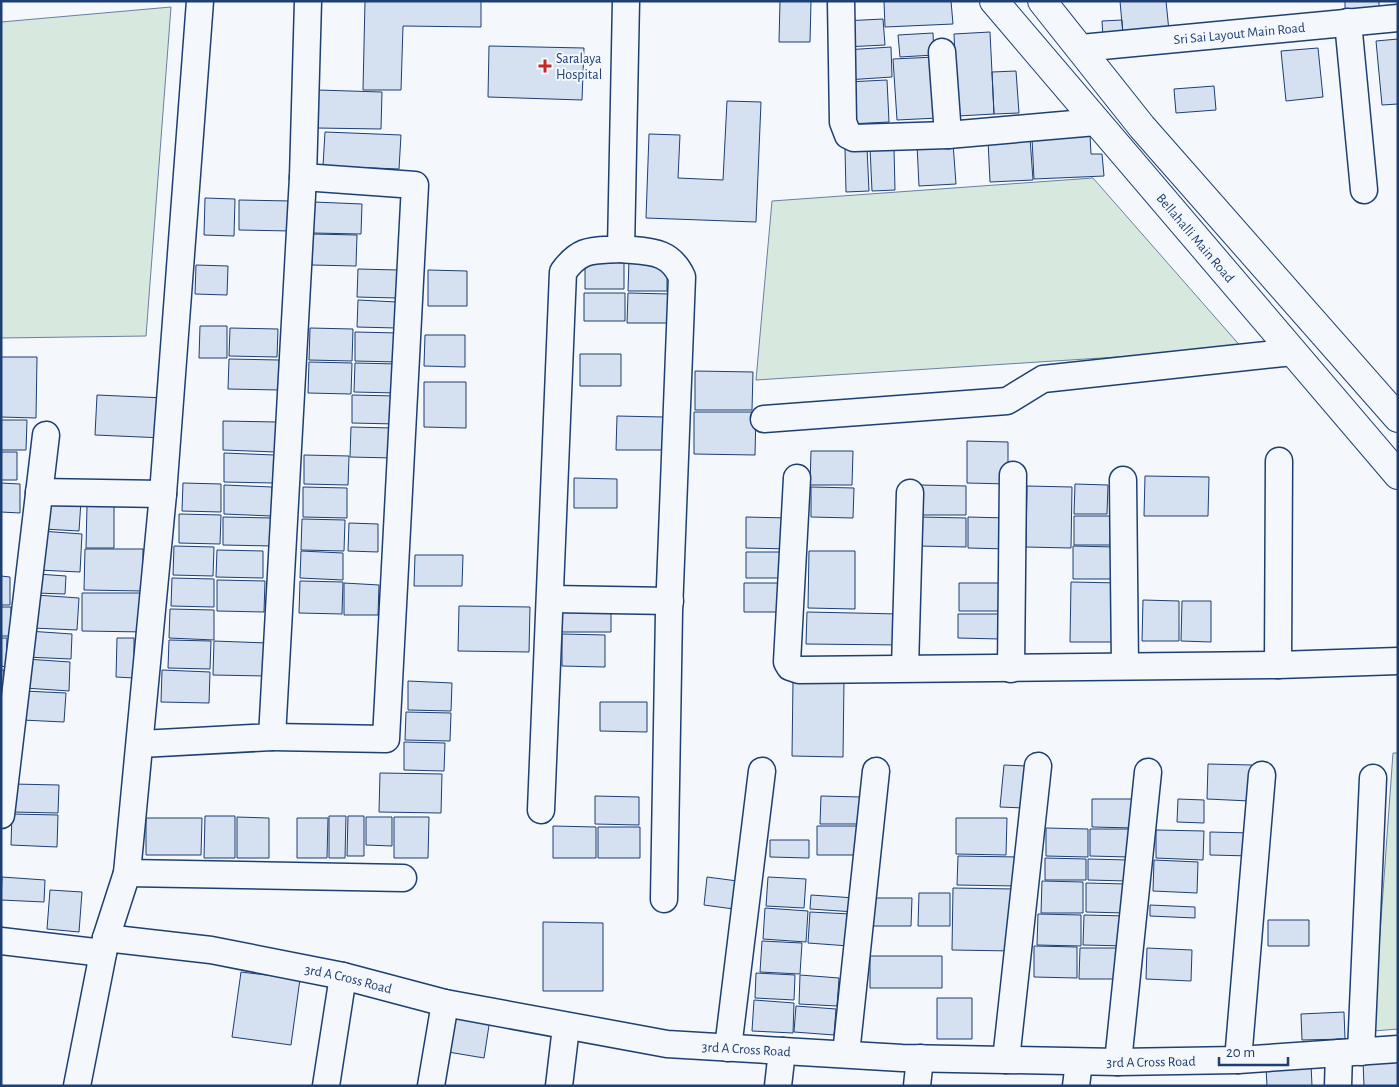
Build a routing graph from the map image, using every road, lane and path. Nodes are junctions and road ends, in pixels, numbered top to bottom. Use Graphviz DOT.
graph roads {
  1 [pos="200,1"];
  2 [pos="308,1"];
  3 [pos="626,1"];
  4 [pos="840,1"];
  5 [pos="994,1"];
  6 [pos="1042,1"];
  7 [pos="1398,18"];
  8 [pos="1348,22"];
  9 [pos="1081,48"];
  10 [pos="942,52"];
  11 [pos="1096,122"];
  12 [pos="948,135"];
  13 [pos="303,176"];
  14 [pos="1364,190"];
  15 [pos="621,249"];
  16 [pos="1293,352"];
  17 [pos="1398,418"];
  18 [pos="764,419"];
  19 [pos="46,436"];
  20 [pos="1279,461"];
  21 [pos="1013,475"];
  22 [pos="1398,475"];
  23 [pos="797,478"];
  24 [pos="1123,480"];
  25 [pos="40,492"];
  26 [pos="910,493"];
  27 [pos="163,494"];
  28 [pos="551,599"];
  29 [pos="670,601"];
  30 [pos="1398,661"];
  31 [pos="1125,666"];
  32 [pos="1278,666"];
  33 [pos="905,668"];
  34 [pos="1011,669"];
  35 [pos="272,737"];
  36 [pos="141,744"];
  37 [pos="1038,766"];
  38 [pos="876,771"];
  39 [pos="762,772"];
  40 [pos="1148,772"];
  41 [pos="1262,775"];
  42 [pos="1373,778"];
  43 [pos="541,810"];
  44 [pos="1,815"];
  45 [pos="127,873"];
  46 [pos="403,878"];
  47 [pos="664,899"];
  48 [pos="1,941"];
  49 [pos="104,946"];
  50 [pos="343,976"];
  51 [pos="445,1003"];
  52 [pos="566,1027"];
  53 [pos="728,1048"];
  54 [pos="1398,1049"];
  55 [pos="782,1051"];
  56 [pos="1350,1052"];
  57 [pos="846,1054"];
  58 [pos="920,1058"];
  59 [pos="1006,1060"];
  60 [pos="1238,1060"];
  61 [pos="1118,1062"];
  62 [pos="1078,1074"];
  63 [pos="77,1086"];
  64 [pos="326,1086"];
  65 [pos="432,1086"];
  66 [pos="559,1086"];
  67 [pos="778,1086"];
  68 [pos="917,1086"];
  69 [pos="1338,1086"];
  1 -- 27 [label="street"];
  2 -- 13 [label="street"];
  3 -- 15 [label="street"];
  4 -- 12 [label="street"];
  5 -- 11 [label="main road, Bellahalli Main Road"];
  6 -- 9 [label="main road"];
  7 -- 8 [label="street, Sri Sai Layout Main Road"];
  8 -- 9 [label="street, Sri Sai Layout Main Road"];
  8 -- 14 [label="street"];
  9 -- 17 [label="main road"];
  10 -- 12 [label="street"];
  11 -- 12 [label="street"];
  11 -- 16 [label="main road, Bellahalli Main Road"];
  13 -- 35 [label="street"];
  13 -- 35 [label="street"];
  15 -- 28 [label="street"];
  15 -- 29 [label="street"];
  16 -- 18 [label="street"];
  16 -- 22 [label="main road, Bellahalli Main Road"];
  19 -- 25 [label="street"];
  20 -- 32 [label="street"];
  21 -- 34 [label="street"];
  23 -- 33 [label="street"];
  24 -- 31 [label="street"];
  25 -- 27 [label="street"];
  25 -- 44 [label="street"];
  26 -- 33 [label="street"];
  27 -- 36 [label="street"];
  28 -- 29 [label="street"];
  28 -- 43 [label="street"];
  29 -- 47 [label="street"];
  30 -- 32 [label="street"];
  31 -- 32 [label="street"];
  31 -- 34 [label="street"];
  33 -- 34 [label="street"];
  35 -- 36 [label="street"];
  36 -- 45 [label="street"];
  37 -- 59 [label="street"];
  38 -- 57 [label="street"];
  39 -- 53 [label="street"];
  40 -- 61 [label="street"];
  41 -- 60 [label="street"];
  42 -- 56 [label="street"];
  45 -- 46 [label="street"];
  45 -- 49 [label="street"];
  48 -- 49 [label="street, 3rd A Cross Road"];
  49 -- 50 [label="street, 3rd A Cross Road"];
  49 -- 63 [label="street"];
  50 -- 51 [label="street, 3rd A Cross Road"];
  50 -- 64 [label="street"];
  51 -- 52 [label="street, 3rd A Cross Road"];
  51 -- 65 [label="street"];
  52 -- 53 [label="street, 3rd A Cross Road"];
  52 -- 66 [label="street"];
  53 -- 55 [label="street, 3rd A Cross Road"];
  54 -- 56 [label="street, 3rd A Cross Road"];
  55 -- 57 [label="street, 3rd A Cross Road"];
  55 -- 67 [label="street"];
  56 -- 60 [label="street, 3rd A Cross Road"];
  56 -- 69 [label="street"];
  57 -- 58 [label="street, 3rd A Cross Road"];
  58 -- 59 [label="street, 3rd A Cross Road"];
  58 -- 68 [label="street"];
  59 -- 62 [label="street, 3rd A Cross Road"];
  60 -- 61 [label="street, 3rd A Cross Road"];
  61 -- 62 [label="street, 3rd A Cross Road"];
}
